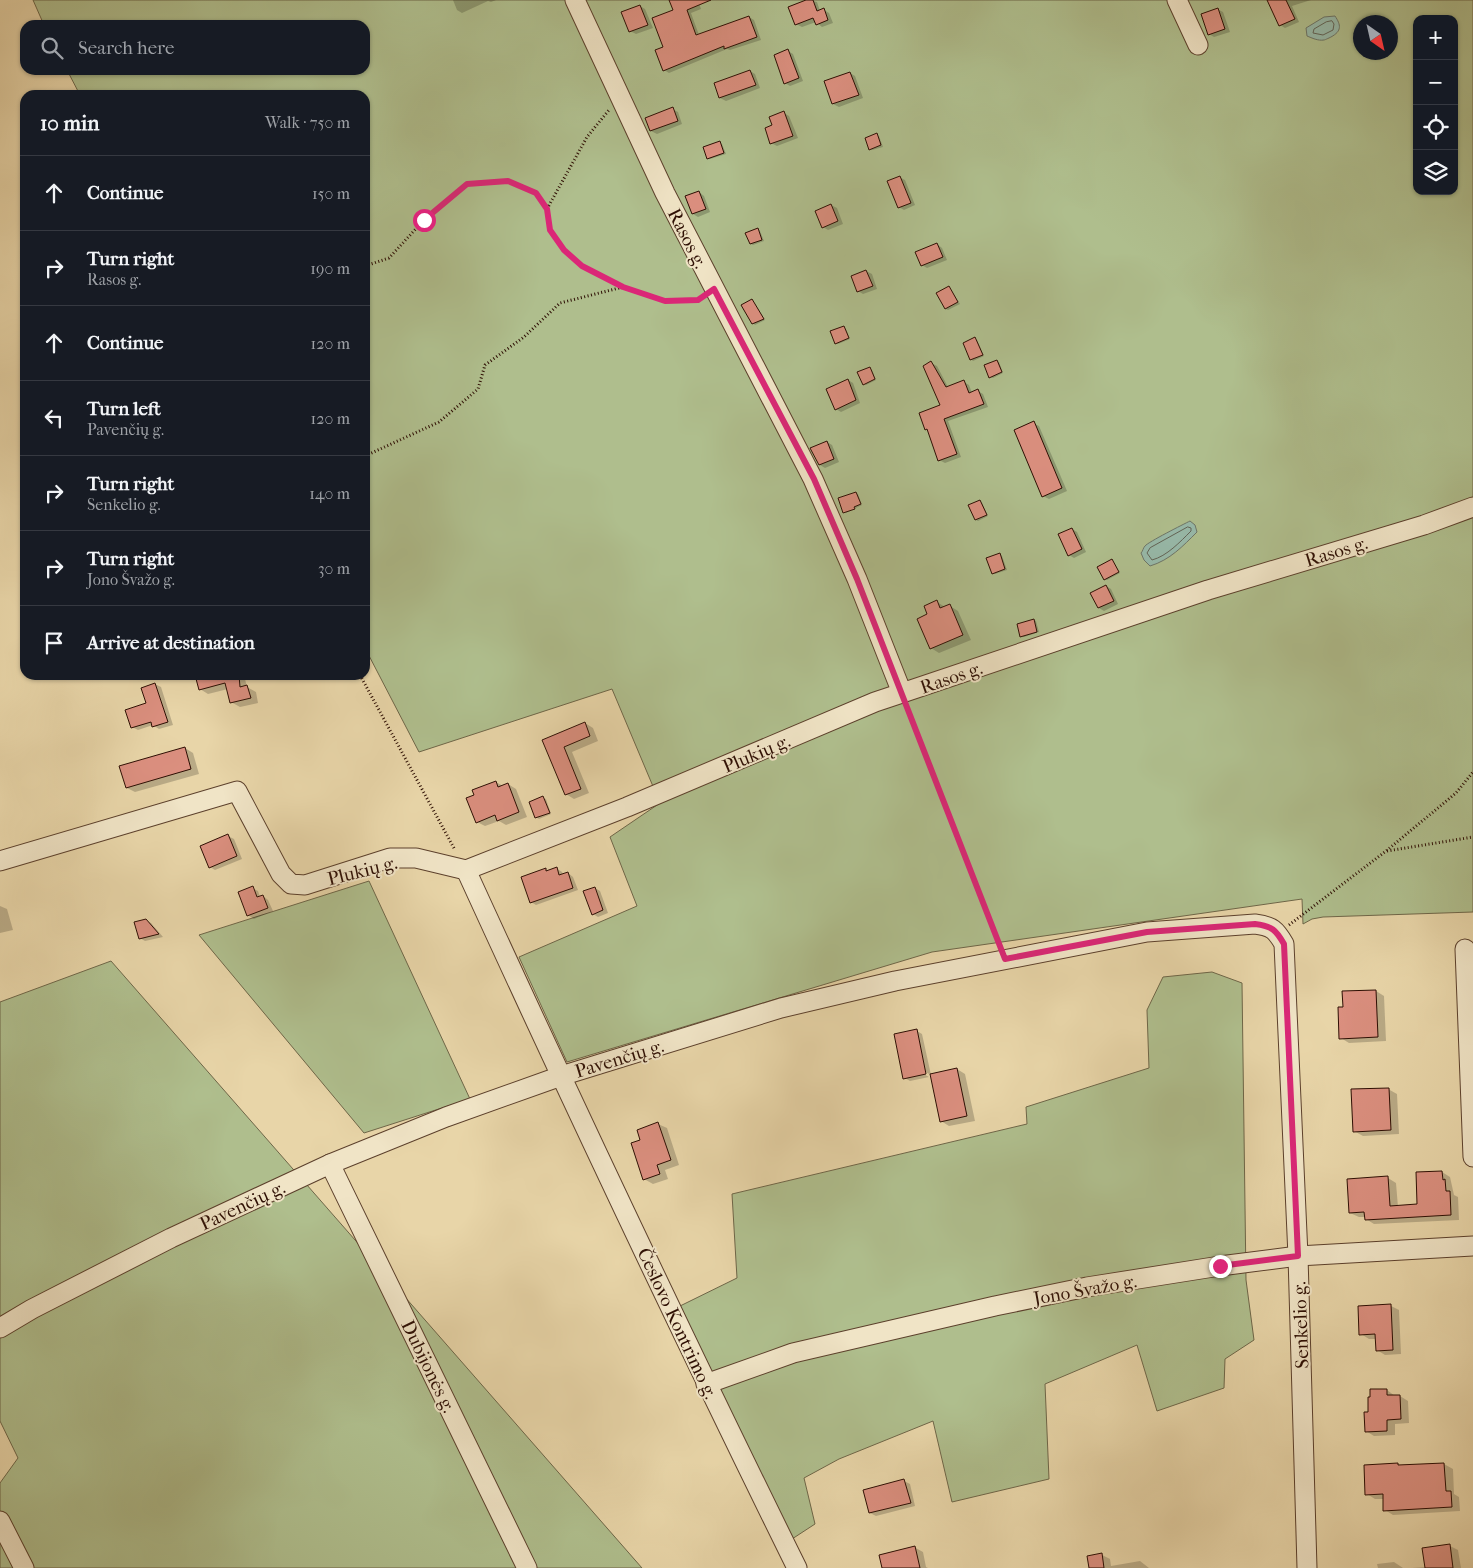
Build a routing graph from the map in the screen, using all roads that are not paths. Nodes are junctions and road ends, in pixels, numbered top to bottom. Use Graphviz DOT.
graph roads {
  1 [pos="575,0"];
  2 [pos="1177,0"];
  3 [pos="1198,45"];
  4 [pos="1473,507"];
  5 [pos="902,693"];
  6 [pos="0,861"];
  7 [pos="466,870"];
  8 [pos="1278,933"];
  9 [pos="1465,949"];
  10 [pos="561,1076"];
  11 [pos="1473,1157"];
  12 [pos="330,1164"];
  13 [pos="1473,1246"];
  14 [pos="1298,1256"];
  15 [pos="0,1328"];
  16 [pos="706,1384"];
  17 [pos="0,1521"];
  18 [pos="24,1568"];
  19 [pos="527,1568"];
  20 [pos="797,1568"];
  21 [pos="1307,1568"];
  1 -- 5 [label="street, Rasos g."];
  2 -- 3 [label="street"];
  4 -- 5 [label="street, Rasos g."];
  5 -- 7 [label="street, Plukių g."];
  6 -- 7 [label="street, Plukių g."];
  7 -- 10 [label="street, Česlovo Kontrimo g."];
  8 -- 10 [label="street, Pavenčių g."];
  8 -- 14 [label="street, Senkelio g."];
  9 -- 11 [label="street"];
  10 -- 12 [label="street, Pavenčių g."];
  10 -- 16 [label="street, Česlovo Kontrimo g."];
  12 -- 15 [label="street, Pavenčių g."];
  12 -- 19 [label="street, Dubijonės g."];
  13 -- 14 [label="street, Jono Švažo g."];
  14 -- 16 [label="street, Jono Švažo g."];
  14 -- 21 [label="street, Senkelio g."];
  16 -- 20 [label="street, Česlovo Kontrimo g."];
  17 -- 18 [label="street"];
}
